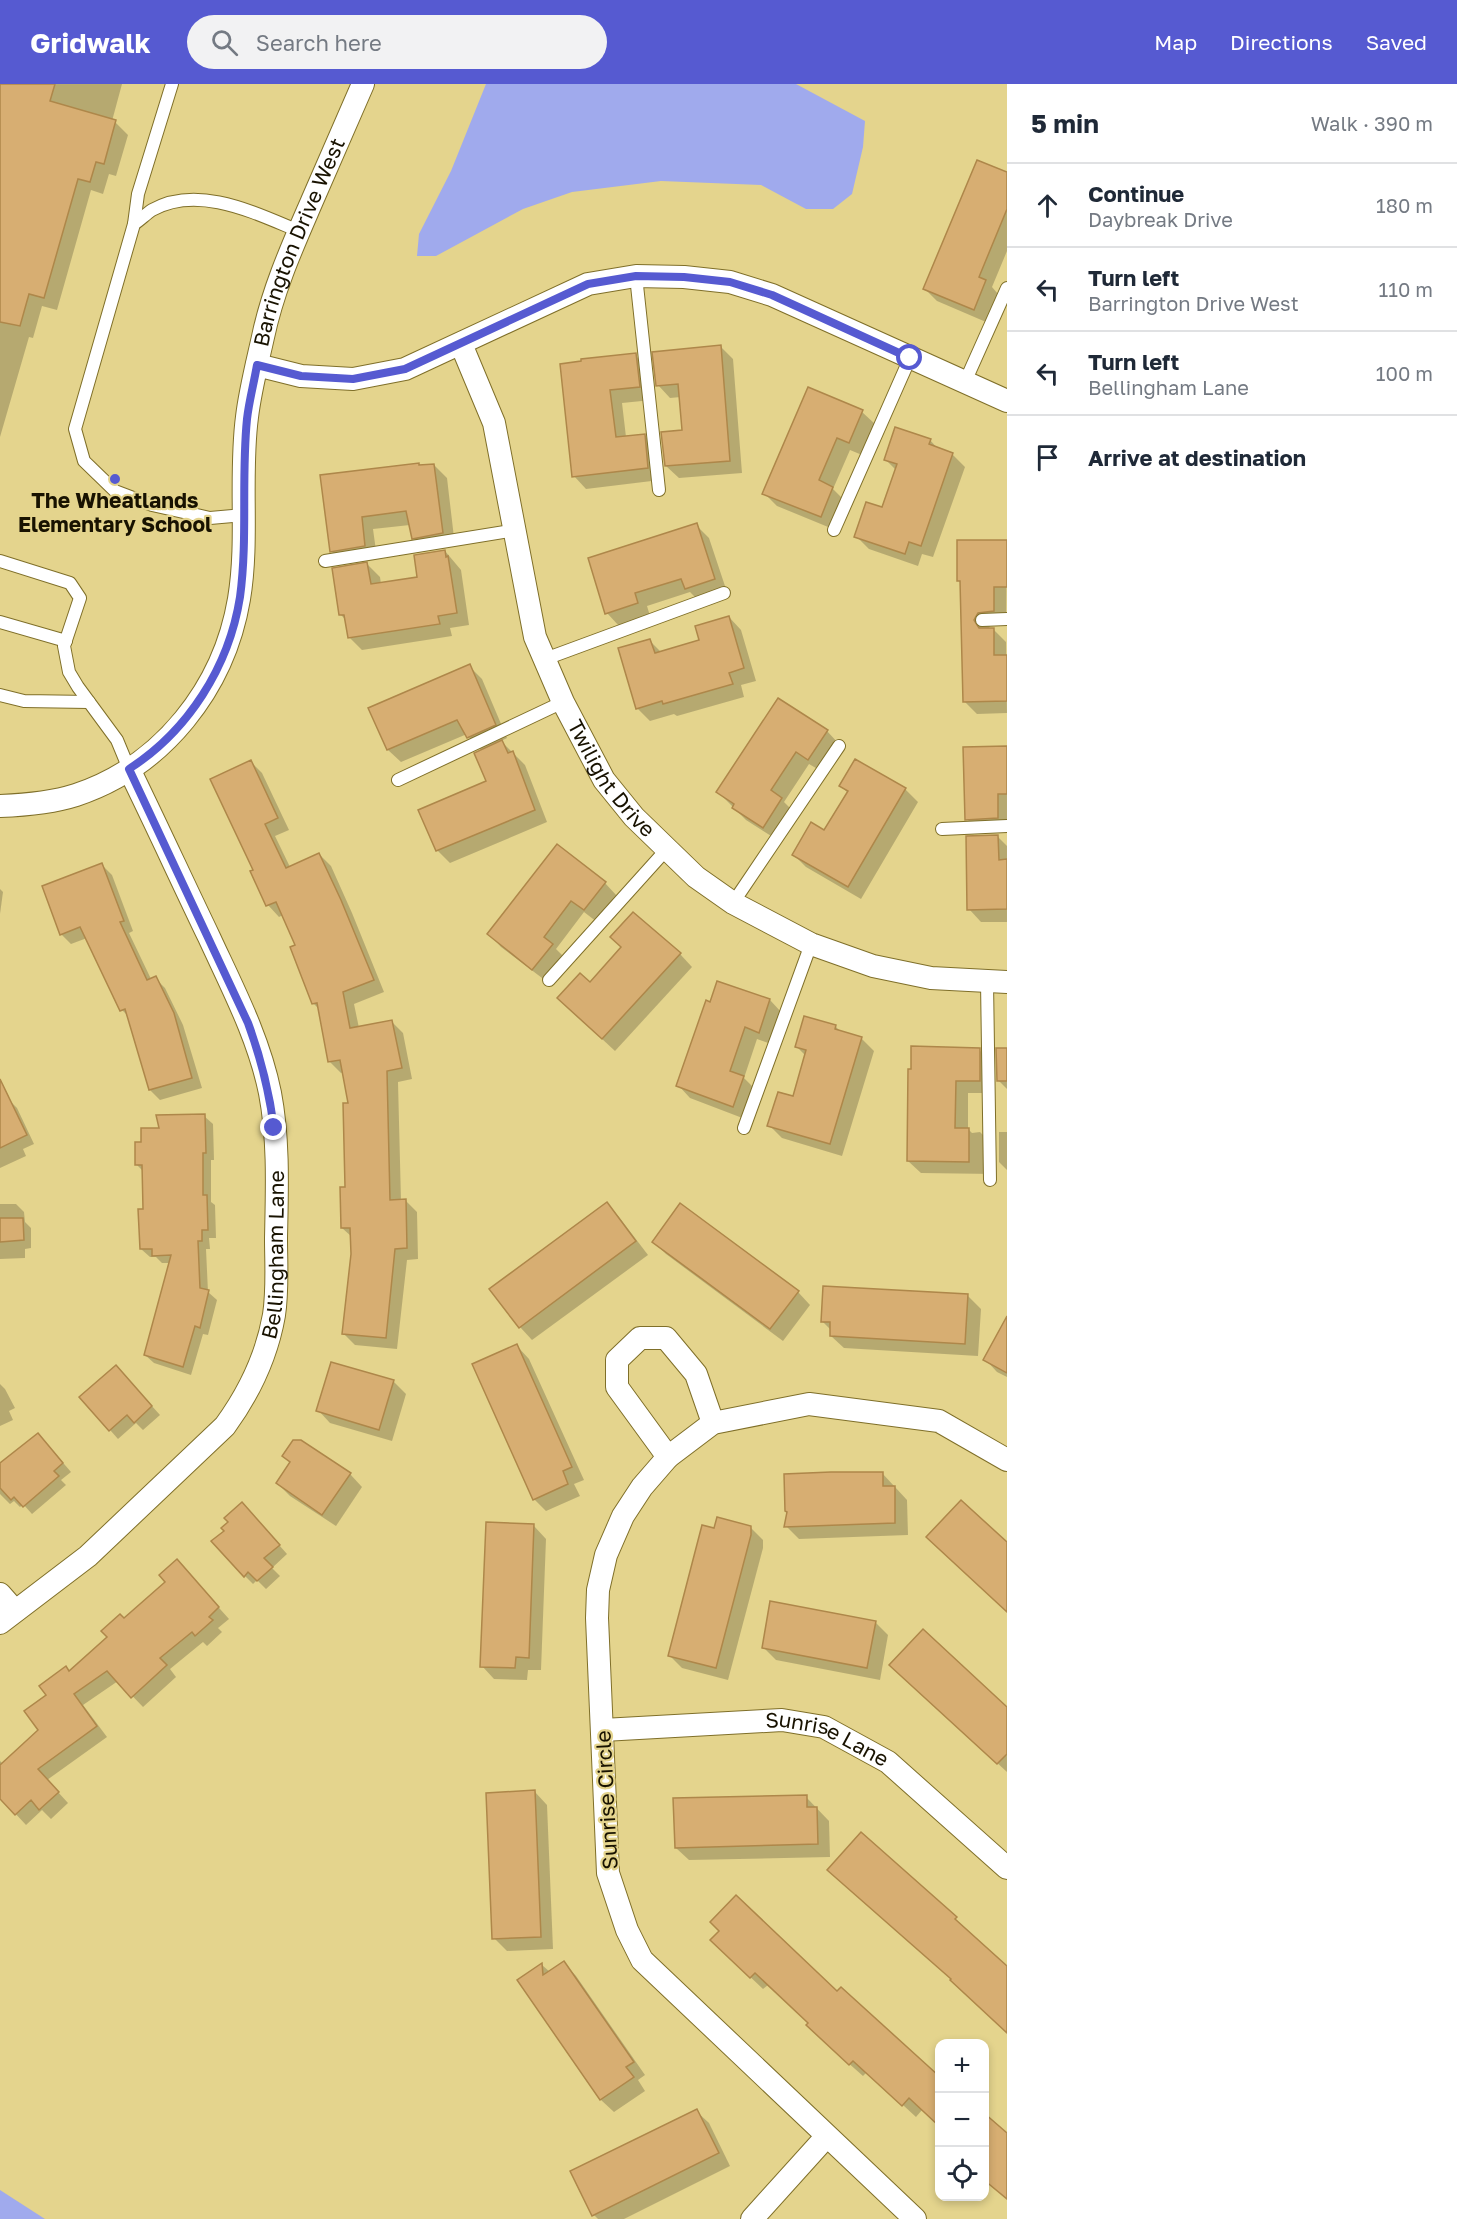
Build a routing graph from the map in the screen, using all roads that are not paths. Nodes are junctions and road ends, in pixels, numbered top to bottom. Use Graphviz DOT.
graph roads {
  1 [pos="172,84"];
  2 [pos="363,84"];
  3 [pos="134,224"];
  4 [pos="299,231"];
  5 [pos="636,276"];
  6 [pos="1007,288"];
  7 [pos="461,344"];
  8 [pos="910,358"];
  9 [pos="257,365"];
  10 [pos="965,382"];
  11 [pos="1007,401"];
  12 [pos="659,490"];
  13 [pos="244,515"];
  14 [pos="516,530"];
  15 [pos="834,530"];
  16 [pos="0,561"];
  17 [pos="325,561"];
  18 [pos="724,593"];
  19 [pos="1007,619"];
  20 [pos="982,620"];
  21 [pos="0,622"];
  22 [pos="66,641"];
  23 [pos="545,659"];
  24 [pos="0,695"];
  25 [pos="89,702"];
  26 [pos="562,702"];
  27 [pos="839,746"];
  28 [pos="129,769"];
  29 [pos="398,780"];
  30 [pos="0,806"];
  31 [pos="1007,826"];
  32 [pos="942,829"];
  33 [pos="666,850"];
  34 [pos="733,903"];
  35 [pos="811,944"];
  36 [pos="549,980"];
  37 [pos="997,982"];
  38 [pos="744,1128"];
  39 [pos="990,1180"];
  40 [pos="713,1423"];
  41 [pos="668,1457"];
  42 [pos="1007,1460"];
  43 [pos="5,1609"];
  44 [pos="603,1731"];
  45 [pos="1007,1868"];
  46 [pos="826,2137"];
  47 [pos="752,2219"];
  48 [pos="915,2219"];
  1 -- 3 [label="lane"];
  2 -- 4 [label="street, Barrington Drive West"];
  3 -- 4 [label="lane"];
  3 -- 13 [label="lane"];
  4 -- 9 [label="street, Barrington Drive West"];
  5 -- 7 [label="street"];
  5 -- 8 [label="street"];
  5 -- 12 [label="lane"];
  6 -- 10 [label="lane"];
  7 -- 9 [label="street"];
  7 -- 14 [label="street, Twilight Drive"];
  8 -- 10 [label="street"];
  8 -- 15 [label="lane"];
  9 -- 13 [label="street, Barrington Drive West"];
  10 -- 11 [label="street"];
  13 -- 28 [label="street, Barrington Drive West"];
  14 -- 17 [label="lane"];
  14 -- 23 [label="street, Twilight Drive"];
  16 -- 22 [label="lane"];
  18 -- 23 [label="lane"];
  19 -- 20 [label="lane"];
  21 -- 22 [label="lane"];
  22 -- 25 [label="lane"];
  23 -- 26 [label="street, Twilight Drive"];
  24 -- 25 [label="lane"];
  25 -- 28 [label="lane"];
  26 -- 29 [label="lane"];
  26 -- 33 [label="street, Twilight Drive"];
  27 -- 34 [label="lane"];
  28 -- 30 [label="street, Barrington Drive West"];
  28 -- 43 [label="street, Bellingham Lane"];
  31 -- 32 [label="lane"];
  33 -- 34 [label="street, Twilight Drive"];
  33 -- 36 [label="lane"];
  34 -- 35 [label="street, Twilight Drive"];
  35 -- 37 [label="street, Twilight Drive"];
  35 -- 38 [label="lane"];
  37 -- 39 [label="lane"];
  40 -- 41 [label="street, Sunrise Circle"];
  40 -- 41 [label="street"];
  40 -- 42 [label="street, Sunrise Circle"];
  41 -- 44 [label="street, Sunrise Circle"];
  44 -- 45 [label="street, Sunrise Lane"];
  44 -- 46 [label="street, Sunrise Circle"];
  46 -- 47 [label="street"];
  46 -- 48 [label="street, Sunrise Circle"];
}
